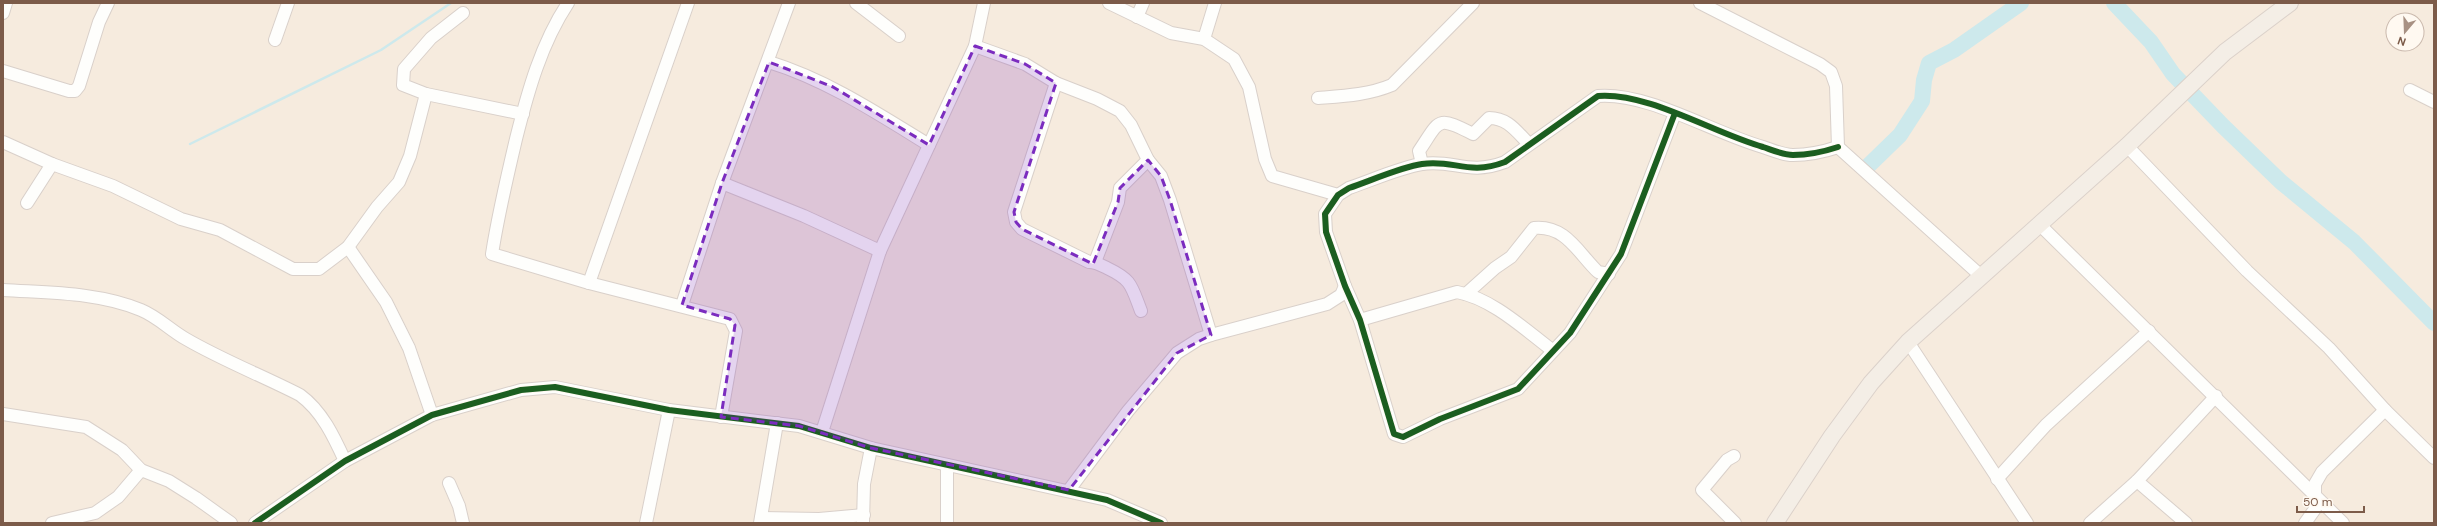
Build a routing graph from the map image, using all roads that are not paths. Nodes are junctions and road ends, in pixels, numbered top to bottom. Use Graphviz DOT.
graph roads {
  1 [pos="6,3"];
  2 [pos="108,3"];
  3 [pos="288,3"];
  4 [pos="568,3"];
  5 [pos="688,3"];
  6 [pos="791,3"];
  7 [pos="856,3"];
  8 [pos="984,3"];
  9 [pos="1109,3"];
  10 [pos="1143,3"];
  11 [pos="1215,3"];
  12 [pos="1473,3"];
  13 [pos="1700,3"];
  14 [pos="2290,3"];
  15 [pos="1713,6"];
  16 [pos="3,13"];
  17 [pos="463,13"];
  18 [pos="1137,17"];
  19 [pos="899,36"];
  20 [pos="1204,39"];
  21 [pos="275,40"];
  22 [pos="975,46"];
  23 [pos="769,62"];
  24 [pos="3,71"];
  25 [pos="1056,83"];
  26 [pos="2410,90"];
  27 [pos="426,94"];
  28 [pos="1318,98"];
  29 [pos="2434,102"];
  30 [pos="1675,113"];
  31 [pos="523,114"];
  32 [pos="3,142"];
  33 [pos="1529,144"];
  34 [pos="929,145"];
  35 [pos="2127,146"];
  36 [pos="1838,147"];
  37 [pos="1148,160"];
  38 [pos="52,164"];
  39 [pos="1422,164"];
  40 [pos="722,183"];
  41 [pos="1338,195"];
  42 [pos="27,203"];
  43 [pos="2040,225"];
  44 [pos="348,247"];
  45 [pos="880,251"];
  46 [pos="1095,262"];
  47 [pos="1609,274"];
  48 [pos="1980,275"];
  49 [pos="589,282"];
  50 [pos="1345,286"];
  51 [pos="3,290"];
  52 [pos="1466,294"];
  53 [pos="682,305"];
  54 [pos="1141,311"];
  55 [pos="1360,320"];
  56 [pos="2149,331"];
  57 [pos="1211,335"];
  58 [pos="1908,342"];
  59 [pos="1552,350"];
  60 [pos="2216,396"];
  61 [pos="669,410"];
  62 [pos="2385,410"];
  63 [pos="3,414"];
  64 [pos="432,415"];
  65 [pos="721,417"];
  66 [pos="777,423"];
  67 [pos="822,432"];
  68 [pos="871,448"];
  69 [pos="1734,456"];
  70 [pos="2434,458"];
  71 [pos="345,461"];
  72 [pos="947,465"];
  73 [pos="141,470"];
  74 [pos="1997,479"];
  75 [pos="2137,481"];
  76 [pos="449,483"];
  77 [pos="1069,490"];
  78 [pos="2315,494"];
  79 [pos="863,519"];
  80 [pos="761,521"];
  81 [pos="52,523"];
  82 [pos="231,523"];
  83 [pos="255,523"];
  84 [pos="463,523"];
  85 [pos="646,523"];
  86 [pos="947,523"];
  87 [pos="1161,523"];
  88 [pos="1735,523"];
  89 [pos="1775,523"];
  90 [pos="2027,523"];
  91 [pos="2090,523"];
  92 [pos="2186,523"];
  93 [pos="2305,523"];
  94 [pos="2343,523"];
  1 -- 16 [label="street"];
  2 -- 24 [label="street"];
  3 -- 21 [label="street"];
  4 -- 31 [label="street"];
  5 -- 49 [label="street"];
  6 -- 23 [label="street"];
  7 -- 19 [label="street"];
  8 -- 22 [label="street"];
  9 -- 18 [label="street"];
  10 -- 18 [label="street"];
  11 -- 20 [label="street"];
  12 -- 28 [label="street"];
  13 -- 15 [label="street"];
  14 -- 35 [label="main road"];
  15 -- 36 [label="street"];
  17 -- 27 [label="street"];
  18 -- 20 [label="street"];
  20 -- 41 [label="street"];
  22 -- 25 [label="street"];
  22 -- 34 [label="street"];
  23 -- 34 [label="street"];
  23 -- 40 [label="street"];
  25 -- 37 [label="street"];
  25 -- 46 [label="street"];
  26 -- 29 [label="street"];
  27 -- 31 [label="street"];
  27 -- 44 [label="street"];
  30 -- 33 [label="street"];
  30 -- 36 [label="street"];
  30 -- 47 [label="street"];
  31 -- 49 [label="street"];
  32 -- 38 [label="street"];
  33 -- 39 [label="street"];
  33 -- 39 [label="street"];
  34 -- 45 [label="street"];
  35 -- 43 [label="main road"];
  35 -- 62 [label="street"];
  36 -- 48 [label="street"];
  37 -- 46 [label="street"];
  37 -- 57 [label="street"];
  38 -- 42 [label="street"];
  38 -- 44 [label="street"];
  39 -- 41 [label="street"];
  40 -- 45 [label="street"];
  40 -- 53 [label="street"];
  41 -- 50 [label="street"];
  43 -- 48 [label="main road"];
  43 -- 56 [label="street"];
  44 -- 64 [label="street"];
  45 -- 67 [label="street"];
  46 -- 54 [label="street"];
  47 -- 52 [label="street"];
  47 -- 59 [label="street"];
  48 -- 58 [label="main road"];
  49 -- 53 [label="street"];
  50 -- 55 [label="street"];
  50 -- 57 [label="street"];
  51 -- 71 [label="street"];
  52 -- 55 [label="street"];
  52 -- 59 [label="street"];
  53 -- 65 [label="street"];
  55 -- 59 [label="street"];
  56 -- 60 [label="street"];
  56 -- 74 [label="street"];
  57 -- 77 [label="street"];
  58 -- 74 [label="street"];
  58 -- 89 [label="main road"];
  60 -- 75 [label="street"];
  60 -- 78 [label="street"];
  61 -- 64 [label="street"];
  61 -- 65 [label="street"];
  61 -- 85 [label="street"];
  62 -- 70 [label="street"];
  62 -- 78 [label="street"];
  63 -- 73 [label="street"];
  64 -- 71 [label="street"];
  65 -- 66 [label="street"];
  66 -- 67 [label="street"];
  66 -- 80 [label="street"];
  67 -- 68 [label="street"];
  68 -- 72 [label="street"];
  68 -- 79 [label="street"];
  69 -- 88 [label="street"];
  71 -- 83 [label="street"];
  72 -- 77 [label="street"];
  72 -- 86 [label="street"];
  73 -- 81 [label="street"];
  73 -- 82 [label="street"];
  74 -- 90 [label="street"];
  75 -- 91 [label="street"];
  75 -- 92 [label="street"];
  76 -- 84 [label="street"];
  77 -- 87 [label="street"];
  78 -- 93 [label="street"];
  78 -- 94 [label="street"];
  79 -- 80 [label="street"];
}
